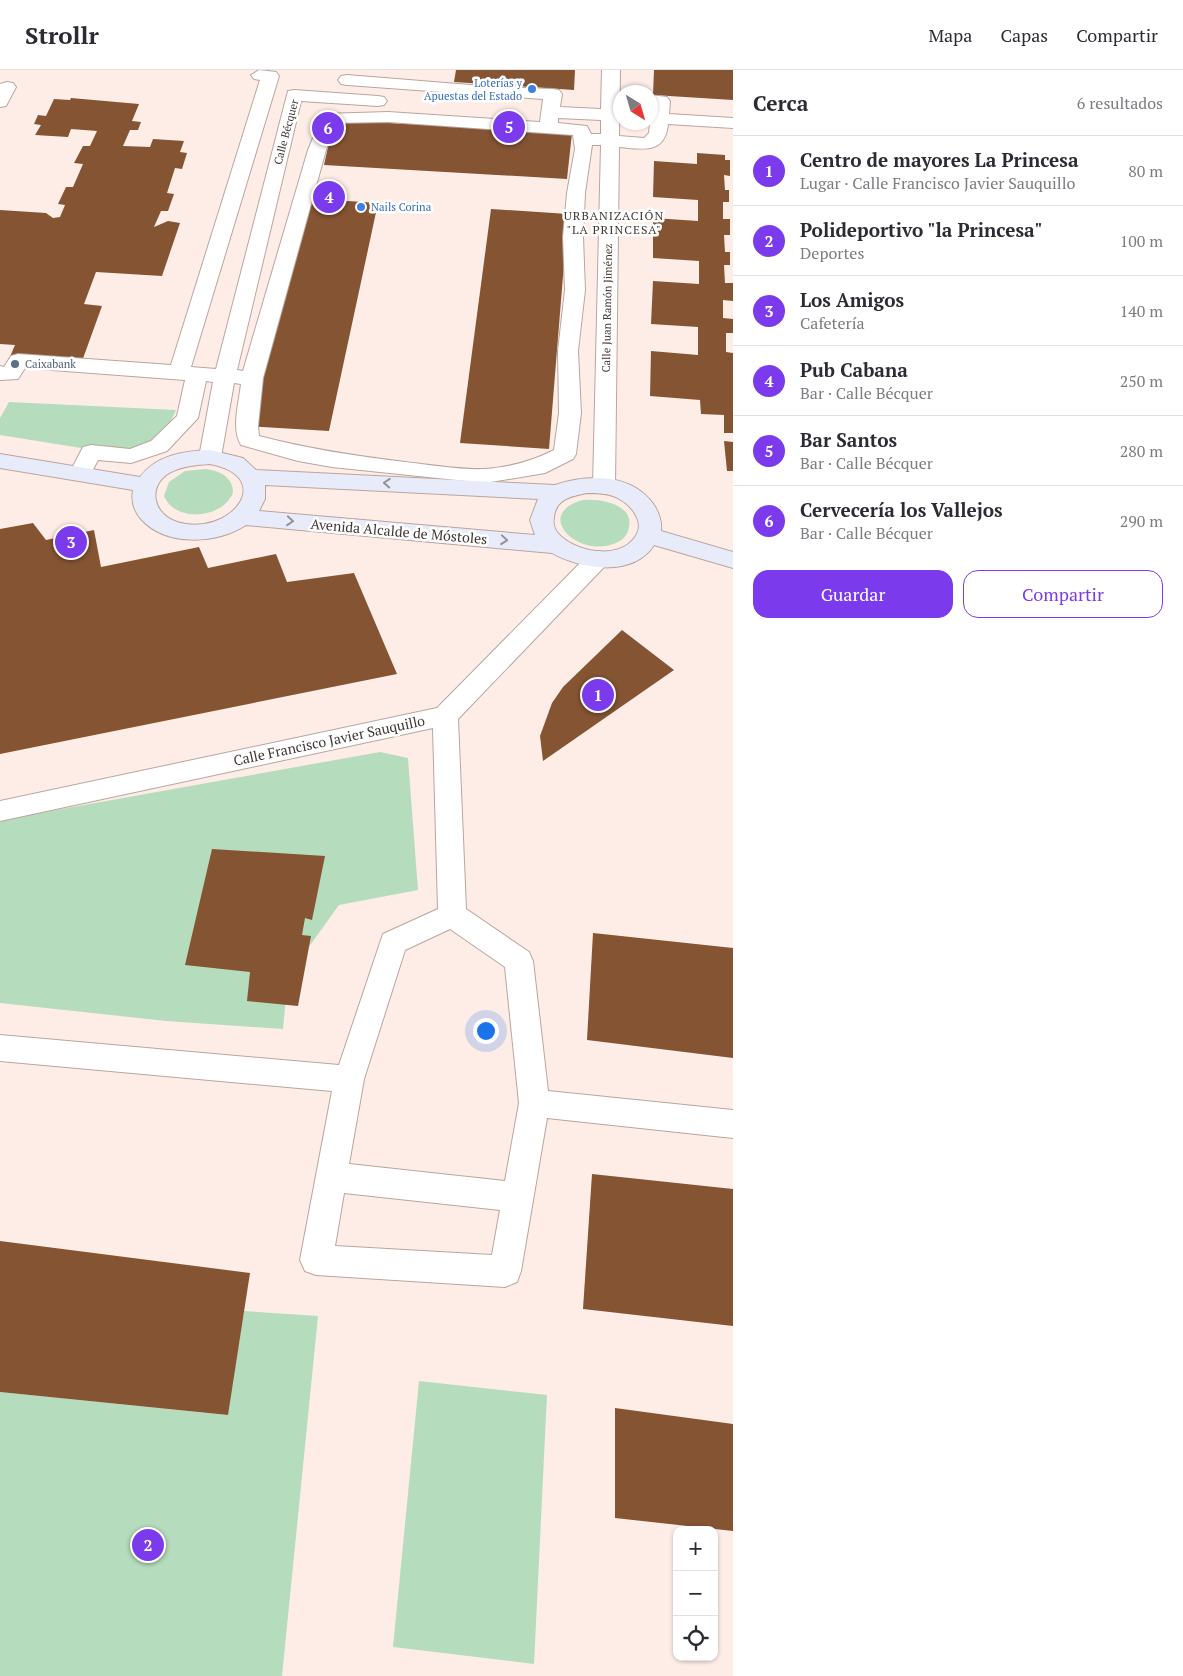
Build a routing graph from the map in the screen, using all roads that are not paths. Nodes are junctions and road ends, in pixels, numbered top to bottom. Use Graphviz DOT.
graph roads {
  1 [pos="611,70"];
  2 [pos="290,77"];
  3 [pos="329,79"];
  4 [pos="572,95"];
  5 [pos="610,105"];
  6 [pos="551,111"];
  7 [pos="659,112"];
  8 [pos="733,123"];
  9 [pos="582,139"];
  10 [pos="733,140"];
  11 [pos="609,142"];
  12 [pos="249,147"];
  13 [pos="281,148"];
  14 [pos="317,150"];
  15 [pos="0,373"];
  16 [pos="188,374"];
  17 [pos="226,376"];
  18 [pos="252,378"];
  19 [pos="210,457"];
  20 [pos="0,461"];
  21 [pos="80,474"];
  22 [pos="251,477"];
  23 [pos="146,485"];
  24 [pos="604,486"];
  25 [pos="558,493"];
  26 [pos="241,517"];
  27 [pos="649,534"];
  28 [pos="556,545"];
  29 [pos="598,559"];
  30 [pos="733,560"];
  31 [pos="445,716"];
  32 [pos="0,811"];
  33 [pos="452,915"];
  34 [pos="0,1048"];
  35 [pos="349,1079"];
  36 [pos="534,1103"];
  37 [pos="733,1124"];
  38 [pos="331,1177"];
  39 [pos="518,1197"];
  1 -- 5 [label="street, Calle Juan Ramón Jiménez"];
  2 -- 12 [label="street"];
  3 -- 6 [label="street"];
  4 -- 6 [label="street"];
  5 -- 6 [label="street, Calle Bécquer"];
  5 -- 11 [label="street, Calle Juan Ramón Jiménez"];
  6 -- 9 [label="street"];
  6 -- 13 [label="street, Calle Bécquer"];
  6 -- 14 [label="street"];
  7 -- 8 [label="street"];
  7 -- 10 [label="street"];
  7 -- 11 [label="street"];
  9 -- 11 [label="street"];
  9 -- 18 [label="street"];
  11 -- 24 [label="street, Calle Juan Ramón Jiménez"];
  12 -- 13 [label="street"];
  12 -- 16 [label="street"];
  13 -- 14 [label="street"];
  13 -- 17 [label="street, Calle Bécquer"];
  14 -- 18 [label="street"];
  15 -- 16 [label="street"];
  16 -- 17 [label="street"];
  16 -- 21 [label="street"];
  17 -- 18 [label="street"];
  17 -- 19 [label="street, Calle Bécquer"];
  19 -- 22 [label="street"];
  19 -- 23 [label="street"];
  20 -- 21 [label="street"];
  21 -- 23 [label="street"];
  25 -- 22 [label="street, one-way"];
  22 -- 26 [label="street"];
  23 -- 26 [label="street"];
  24 -- 25 [label="street"];
  24 -- 27 [label="street"];
  25 -- 28 [label="street"];
  26 -- 28 [label="street, Avenida Alcalde de Móstoles, one-way"];
  27 -- 29 [label="street"];
  27 -- 30 [label="street"];
  28 -- 29 [label="street"];
  29 -- 31 [label="street"];
  31 -- 32 [label="street, Calle Francisco Javier Sauquillo"];
  31 -- 33 [label="street"];
  33 -- 35 [label="street"];
  33 -- 36 [label="street"];
  34 -- 35 [label="street"];
  35 -- 38 [label="street"];
  36 -- 37 [label="street"];
  36 -- 39 [label="street"];
  38 -- 39 [label="street"];
  38 -- 39 [label="street"];
}
